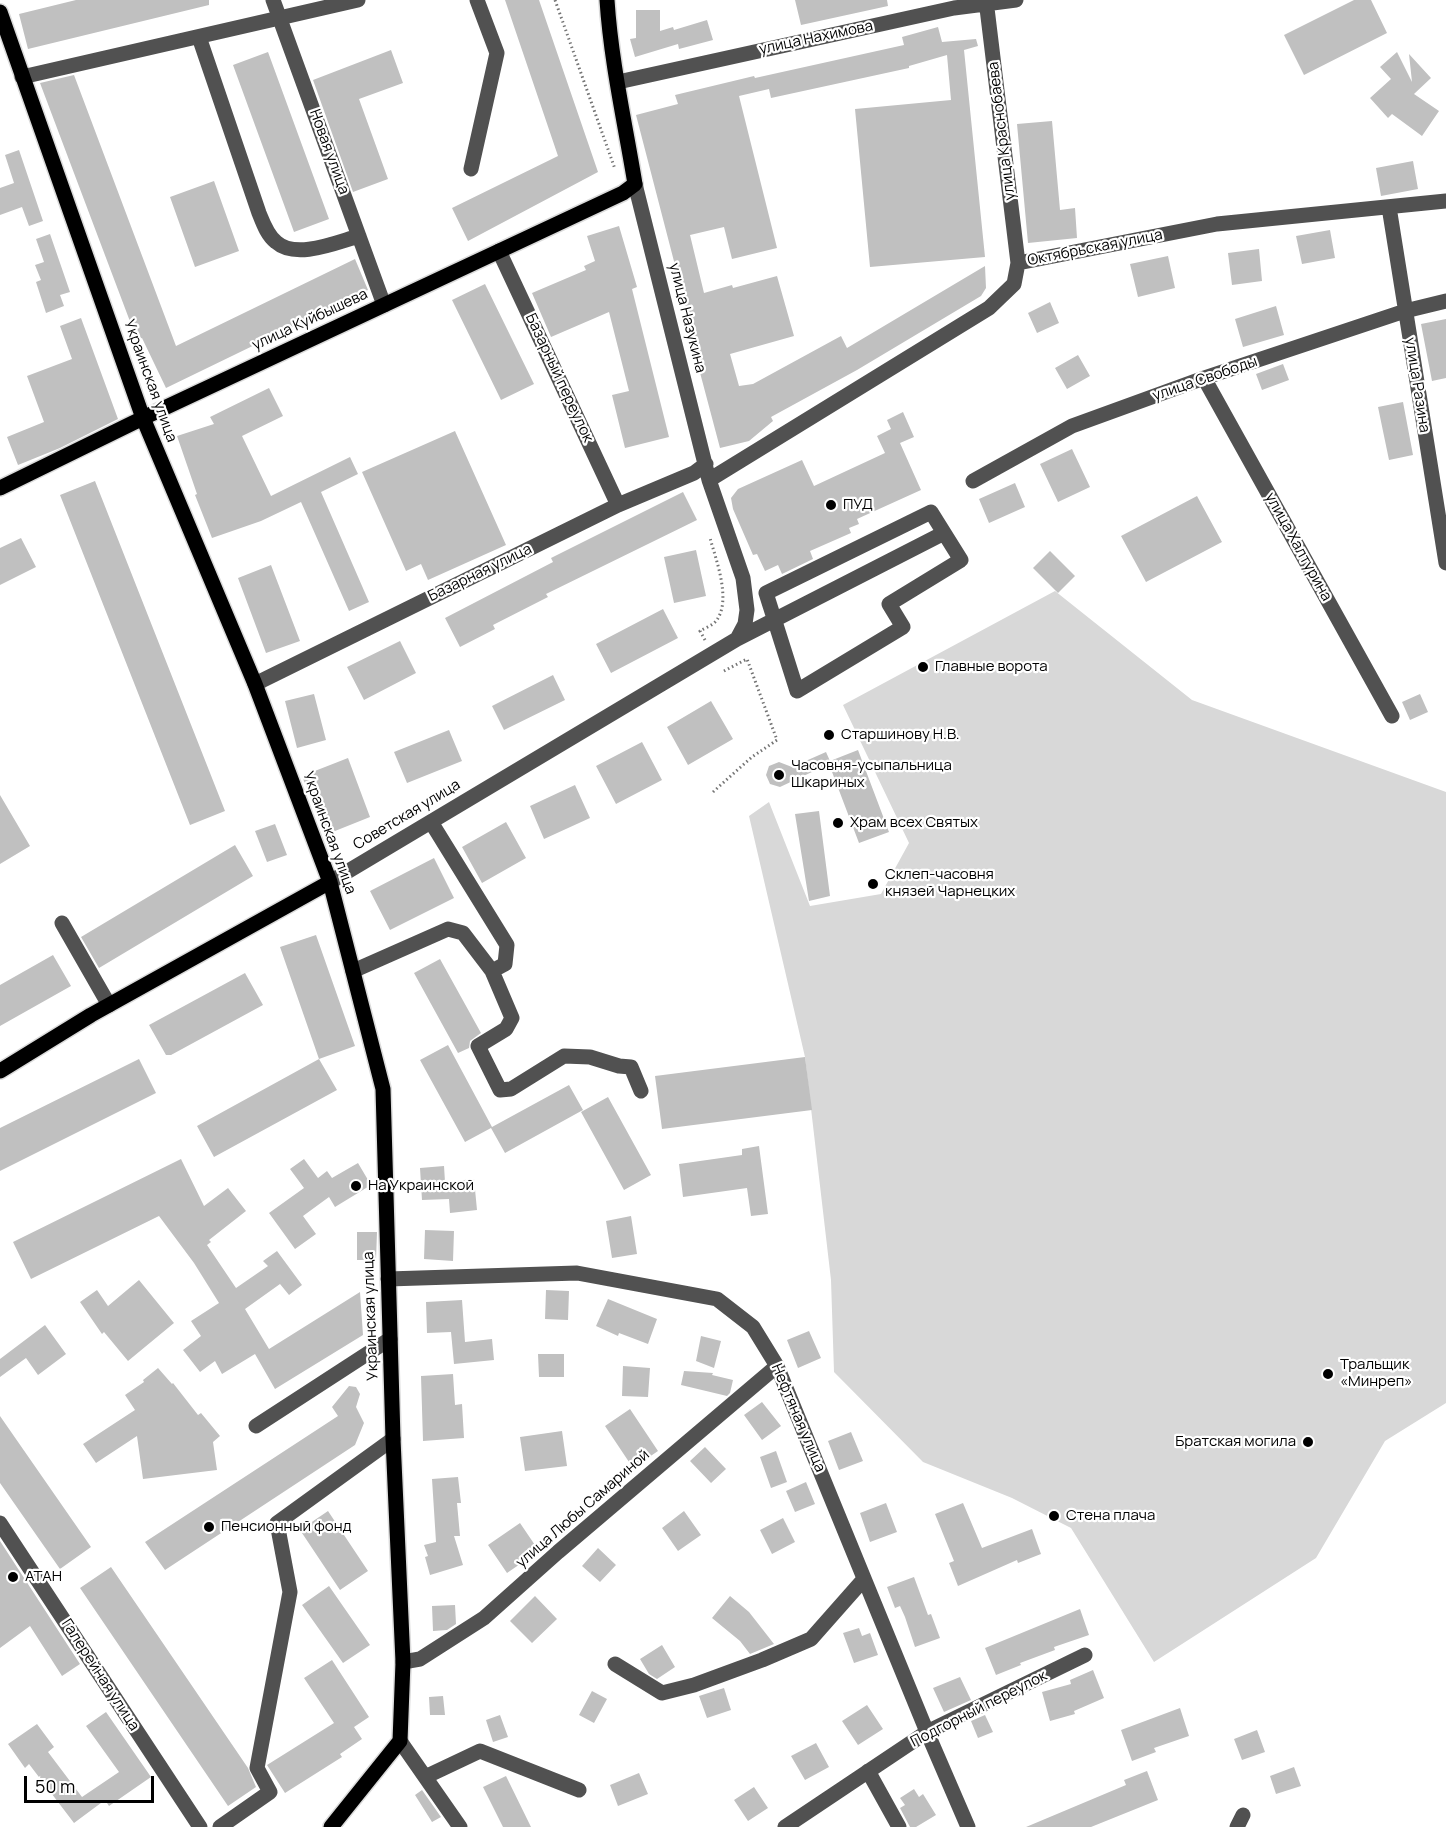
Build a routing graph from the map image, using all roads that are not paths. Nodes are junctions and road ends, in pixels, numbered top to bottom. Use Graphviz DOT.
graph roads {
  1 [pos="273,0"];
  2 [pos="358,0"];
  3 [pos="477,0"];
  4 [pos="607,0"];
  5 [pos="1016,0"];
  6 [pos="986,2"];
  7 [pos="0,16"];
  8 [pos="279,18"];
  9 [pos="199,37"];
  10 [pos="22,77"];
  11 [pos="618,82"];
  12 [pos="471,169"];
  13 [pos="635,184"];
  14 [pos="1446,201"];
  15 [pos="1389,207"];
  16 [pos="359,236"];
  17 [pos="499,251"];
  18 [pos="1018,263"];
  19 [pos="1446,301"];
  20 [pos="384,305"];
  21 [pos="1405,311"];
  22 [pos="1204,378"];
  23 [pos="142,418"];
  24 [pos="706,464"];
  25 [pos="710,480"];
  26 [pos="974,481"];
  27 [pos="0,488"];
  28 [pos="618,505"];
  29 [pos="944,533"];
  30 [pos="1446,563"];
  31 [pos="774,621"];
  32 [pos="736,639"];
  33 [pos="255,684"];
  34 [pos="1392,716"];
  35 [pos="431,822"];
  36 [pos="330,882"];
  37 [pos="62,923"];
  38 [pos="353,971"];
  39 [pos="492,971"];
  40 [pos="109,1005"];
  41 [pos="0,1071"];
  42 [pos="640,1091"];
  43 [pos="388,1279"];
  44 [pos="390,1339"];
  45 [pos="777,1366"];
  46 [pos="256,1426"];
  47 [pos="393,1438"];
  48 [pos="0,1523"];
  49 [pos="864,1579"];
  50 [pos="1085,1655"];
  51 [pos="403,1662"];
  52 [pos="615,1664"];
  53 [pos="927,1732"];
  54 [pos="400,1741"];
  55 [pos="868,1771"];
  56 [pos="425,1777"];
  57 [pos="579,1790"];
  58 [pos="200,1827"];
  59 [pos="220,1827"];
  60 [pos="331,1827"];
  61 [pos="460,1827"];
  62 [pos="785,1827"];
  63 [pos="899,1827"];
  64 [pos="968,1827"];
  1 -- 8 [label="street, Новая улица"];
  2 -- 8 [label="street"];
  3 -- 12 [label="street"];
  4 -- 11 [label="main road, улица Назукина"];
  5 -- 6 [label="street, улица Нахимова"];
  6 -- 11 [label="street, улица Нахимова"];
  6 -- 18 [label="street, улица Краснобаева"];
  7 -- 10 [label="main road, Украинская улица"];
  8 -- 9 [label="street"];
  8 -- 16 [label="street, Новая улица"];
  9 -- 10 [label="street"];
  9 -- 16 [label="street"];
  10 -- 23 [label="main road, Украинская улица"];
  11 -- 13 [label="main road, улица Назукина"];
  13 -- 17 [label="main road, улица Куйбышева"];
  13 -- 24 [label="street, улица Назукина"];
  14 -- 15 [label="street, Октябрьская улица"];
  15 -- 18 [label="street, Октябрьская улица"];
  15 -- 21 [label="street, улица Разина"];
  16 -- 20 [label="street, Новая улица"];
  17 -- 20 [label="main road, улица Куйбышева"];
  17 -- 28 [label="street, Базарный переулок"];
  18 -- 25 [label="street, Октябрьская улица"];
  19 -- 21 [label="street, улица Свободы"];
  20 -- 23 [label="main road, улица Куйбышева"];
  21 -- 22 [label="street, улица Свободы"];
  21 -- 30 [label="street, улица Разина"];
  22 -- 26 [label="street, улица Свободы"];
  22 -- 34 [label="street, улица Халтурина"];
  23 -- 27 [label="main road, улица Куйбышева"];
  23 -- 33 [label="main road, Украинская улица"];
  24 -- 25 [label="street, улица Назукина"];
  24 -- 28 [label="street, Базарная улица"];
  25 -- 32 [label="street, улица Назукина"];
  28 -- 33 [label="street, Базарная улица"];
  29 -- 31 [label="street, Советская улица"];
  29 -- 31 [label="street"];
  29 -- 31 [label="street"];
  31 -- 32 [label="street, Советская улица"];
  32 -- 35 [label="street, Советская улица"];
  33 -- 36 [label="main road, Украинская улица"];
  35 -- 36 [label="street, Советская улица"];
  35 -- 39 [label="street"];
  36 -- 38 [label="main road, Украинская улица"];
  36 -- 40 [label="main road, Советская улица"];
  37 -- 40 [label="street"];
  38 -- 39 [label="street"];
  38 -- 43 [label="main road, Украинская улица"];
  39 -- 42 [label="street"];
  40 -- 41 [label="main road, Советская улица"];
  43 -- 44 [label="main road, Украинская улица"];
  43 -- 45 [label="street, Нефтяная улица"];
  44 -- 46 [label="street"];
  44 -- 47 [label="main road, Украинская улица"];
  45 -- 49 [label="street, Нефтяная улица"];
  45 -- 51 [label="street, улица Любы Самариной"];
  47 -- 51 [label="main road, Украинская улица"];
  47 -- 59 [label="street"];
  48 -- 58 [label="street, Галерейная улица"];
  49 -- 52 [label="street"];
  49 -- 53 [label="street, Нефтяная улица"];
  50 -- 53 [label="street, Подгорный переулок"];
  51 -- 54 [label="main road, Украинская улица"];
  53 -- 55 [label="street, Подгорный переулок"];
  53 -- 64 [label="street, Нефтяная улица"];
  54 -- 56 [label="street"];
  54 -- 60 [label="main road"];
  55 -- 62 [label="street, Подгорный переулок"];
  55 -- 63 [label="street"];
  56 -- 57 [label="street"];
  56 -- 61 [label="street"];
}
